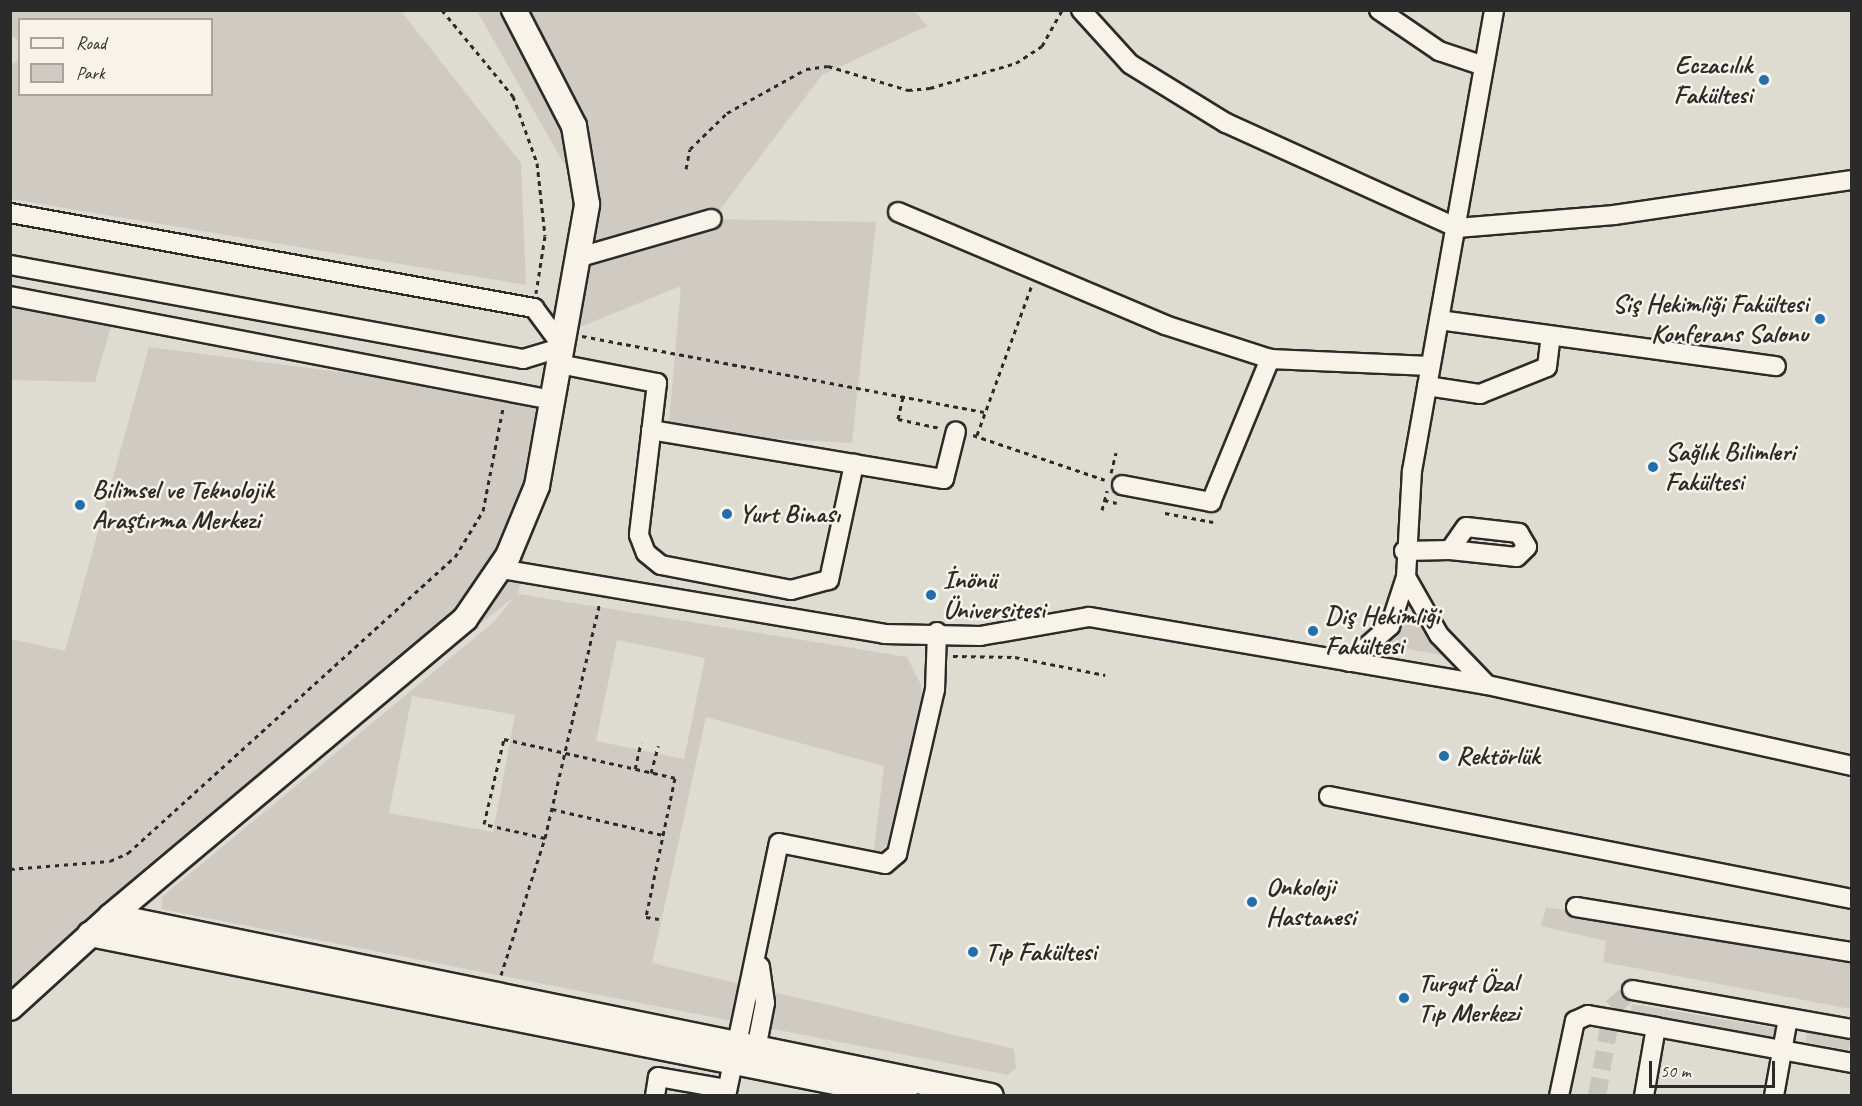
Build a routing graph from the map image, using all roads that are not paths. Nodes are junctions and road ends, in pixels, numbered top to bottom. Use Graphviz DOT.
graph roads {
  1 [pos="501,10"];
  2 [pos="1081,10"];
  3 [pos="1379,10"];
  4 [pos="1494,10"];
  5 [pos="517,19"];
  6 [pos="1485,66"];
  7 [pos="1851,180"];
  8 [pos="898,212"];
  9 [pos="10,213"];
  10 [pos="712,219"];
  11 [pos="1457,228"];
  12 [pos="580,256"];
  13 [pos="10,265"];
  14 [pos="10,296"];
  15 [pos="1439,320"];
  16 [pos="1551,336"];
  17 [pos="562,348"];
  18 [pos="1270,359"];
  19 [pos="1430,366"];
  20 [pos="1776,366"];
  21 [pos="1427,386"];
  22 [pos="552,400"];
  23 [pos="651,430"];
  24 [pos="956,431"];
  25 [pos="854,464"];
  26 [pos="1122,485"];
  27 [pos="1450,550"];
  28 [pos="1404,551"];
  29 [pos="501,569"];
  30 [pos="1406,577"];
  31 [pos="937,632"];
  32 [pos="1349,662"];
  33 [pos="1487,685"];
  34 [pos="1851,766"];
  35 [pos="1329,796"];
  36 [pos="1851,899"];
  37 [pos="1576,907"];
  38 [pos="111,916"];
  39 [pos="90,934"];
  40 [pos="1851,952"];
  41 [pos="1632,990"];
  42 [pos="10,1008"];
  43 [pos="1788,1018"];
  44 [pos="1656,1027"];
  45 [pos="1851,1029"];
  46 [pos="741,1048"];
  47 [pos="1782,1050"];
  48 [pos="1851,1062"];
  49 [pos="697,1090"];
  50 [pos="727,1092"];
  51 [pos="655,1095"];
  52 [pos="905,1095"];
  53 [pos="991,1095"];
  54 [pos="1559,1095"];
  55 [pos="1644,1095"];
  56 [pos="1774,1095"];
  1 -- 5 [label="main road"];
  2 -- 11 [label="street"];
  3 -- 6 [label="street"];
  4 -- 6 [label="street"];
  5 -- 12 [label="main road"];
  6 -- 11 [label="street"];
  7 -- 11 [label="street"];
  8 -- 18 [label="street"];
  9 -- 17 [label="street"];
  10 -- 12 [label="street"];
  11 -- 15 [label="street"];
  12 -- 17 [label="main road"];
  13 -- 17 [label="street"];
  14 -- 22 [label="street"];
  15 -- 16 [label="street"];
  15 -- 19 [label="street"];
  16 -- 20 [label="street"];
  16 -- 21 [label="street"];
  17 -- 22 [label="main road"];
  17 -- 23 [label="street"];
  18 -- 19 [label="street"];
  18 -- 26 [label="street"];
  19 -- 21 [label="street"];
  21 -- 28 [label="street"];
  22 -- 29 [label="main road"];
  23 -- 25 [label="street"];
  23 -- 25 [label="street"];
  24 -- 25 [label="street"];
  27 -- 28 [label="street"];
  28 -- 30 [label="street"];
  29 -- 31 [label="street"];
  29 -- 38 [label="main road"];
  30 -- 32 [label="street"];
  30 -- 33 [label="street"];
  31 -- 32 [label="street"];
  31 -- 46 [label="street"];
  32 -- 33 [label="street"];
  33 -- 34 [label="street"];
  35 -- 36 [label="street"];
  37 -- 40 [label="street"];
  38 -- 39 [label="main road"];
  38 -- 46 [label="main road"];
  39 -- 42 [label="main road"];
  39 -- 46 [label="main road"];
  41 -- 43 [label="street"];
  43 -- 45 [label="street"];
  43 -- 47 [label="street"];
  44 -- 47 [label="street"];
  44 -- 54 [label="street"];
  44 -- 55 [label="street"];
  46 -- 50 [label="street"];
  46 -- 52 [label="main road"];
  46 -- 53 [label="main road"];
  47 -- 48 [label="street"];
  47 -- 56 [label="street"];
  49 -- 50 [label="street"];
  49 -- 51 [label="street"];
}
